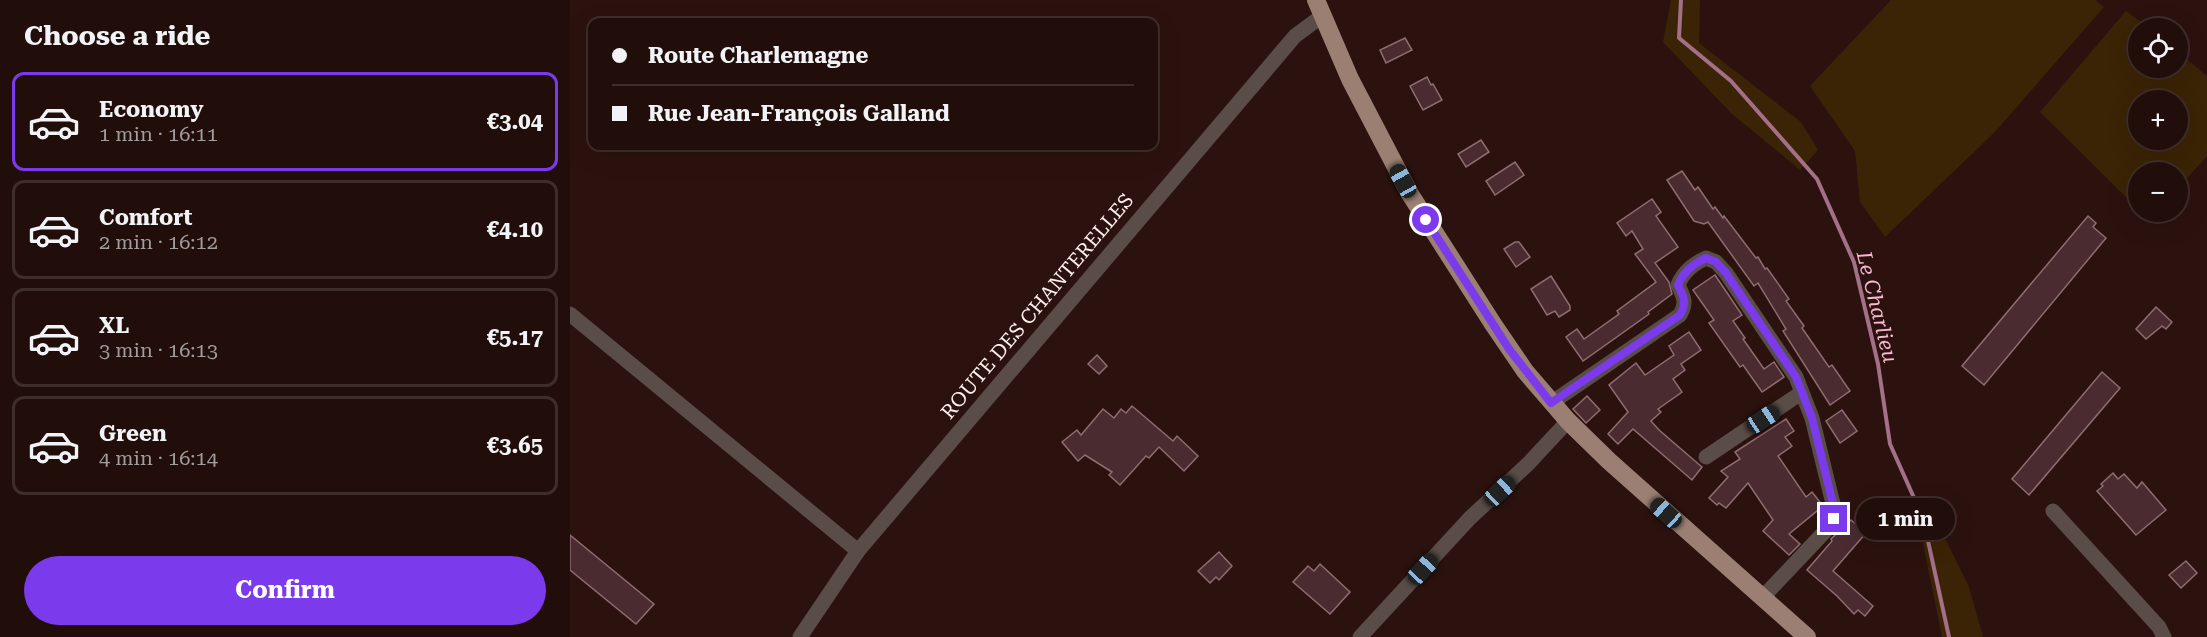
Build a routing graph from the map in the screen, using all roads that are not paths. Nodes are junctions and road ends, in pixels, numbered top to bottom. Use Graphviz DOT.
graph roads {
  1 [pos="1319,8"];
  2 [pos="570,314"];
  3 [pos="1801,393"];
  4 [pos="1551,403"];
  5 [pos="1568,421"];
  6 [pos="1706,457"];
  7 [pos="2053,511"];
  8 [pos="858,551"];
  9 [pos="1762,598"];
  10 [pos="800,637"];
  11 [pos="1360,637"];
  12 [pos="1807,637"];
  13 [pos="2164,637"];
  1 -- 4 [label="main road"];
  1 -- 8 [label="street, ROUTE DES CHANTERELLES"];
  2 -- 8 [label="street"];
  3 -- 4 [label="street"];
  3 -- 6 [label="street"];
  3 -- 9 [label="street"];
  4 -- 5 [label="main road"];
  5 -- 9 [label="main road"];
  5 -- 11 [label="street"];
  7 -- 13 [label="street"];
  8 -- 10 [label="street, ROUTE DES CHANTERELLES"];
  9 -- 12 [label="main road"];
}
